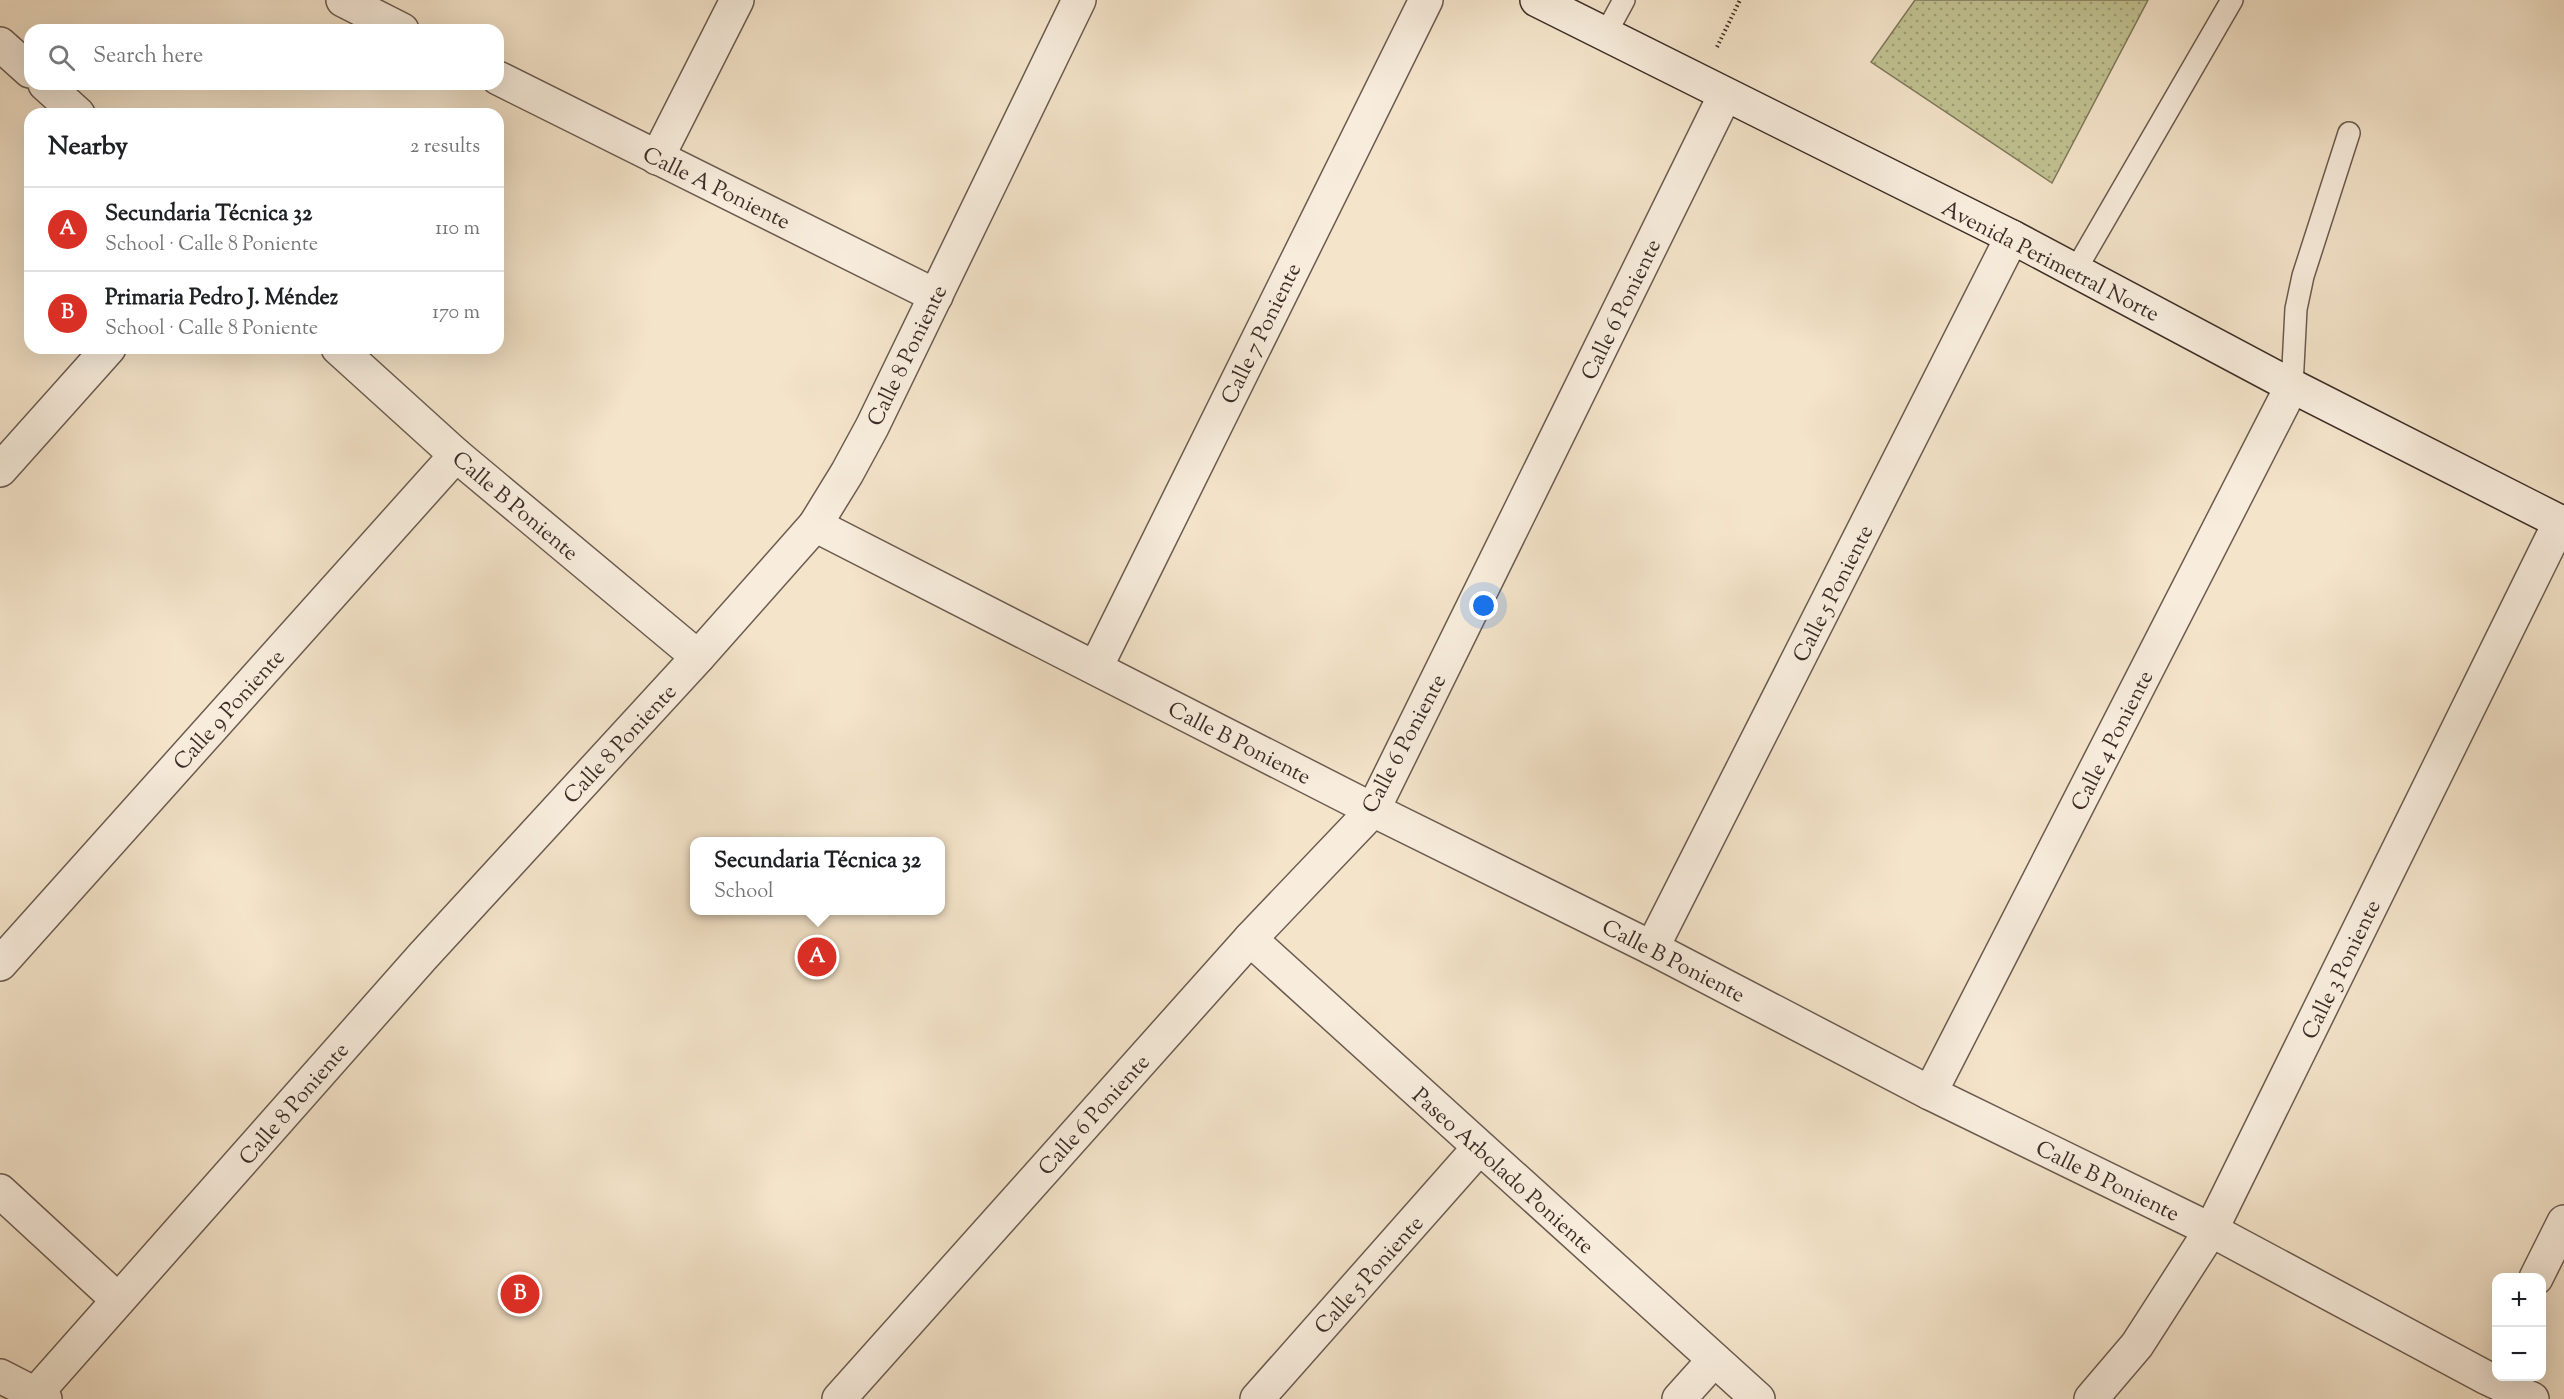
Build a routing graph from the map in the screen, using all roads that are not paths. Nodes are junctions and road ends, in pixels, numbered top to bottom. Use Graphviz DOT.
graph roads {
  1 [pos="343,0"];
  2 [pos="736,0"];
  3 [pos="1079,0"];
  4 [pos="1426,0"];
  5 [pos="1537,0"];
  6 [pos="1624,0"];
  7 [pos="2232,0"];
  8 [pos="389,16"];
  9 [pos="1605,35"];
  10 [pos="0,44"];
  11 [pos="24,66"];
  12 [pos="504,81"];
  13 [pos="1713,89"];
  14 [pos="52,90"];
  15 [pos="71,108"];
  16 [pos="2349,133"];
  17 [pos="657,158"];
  18 [pos="2012,237"];
  19 [pos="2075,271"];
  20 [pos="936,296"];
  21 [pos="104,354"];
  22 [pos="345,354"];
  23 [pos="2292,386"];
  24 [pos="456,455"];
  25 [pos="0,470"];
  26 [pos="2562,523"];
  27 [pos="814,525"];
  28 [pos="698,657"];
  29 [pos="1096,667"];
  30 [pos="1373,810"];
  31 [pos="1250,939"];
  32 [pos="1652,948"];
  33 [pos="0,964"];
  34 [pos="1930,1093"];
  35 [pos="1479,1148"];
  36 [pos="0,1191"];
  37 [pos="2564,1222"];
  38 [pos="2211,1230"];
  39 [pos="2538,1273"];
  40 [pos="118,1300"];
  41 [pos="1714,1360"];
  42 [pos="0,1376"];
  43 [pos="2485,1377"];
  44 [pos="37,1397"];
  45 [pos="839,1399"];
  46 [pos="1257,1399"];
  47 [pos="1679,1399"];
  48 [pos="1758,1399"];
  49 [pos="2091,1399"];
  50 [pos="2532,1399"];
  1 -- 8 [label="street"];
  2 -- 17 [label="street"];
  3 -- 20 [label="street, Calle 8 Poniente"];
  4 -- 29 [label="street, Calle 7 Poniente"];
  5 -- 9 [label="street, Avenida Perimetral Norte"];
  6 -- 9 [label="lane"];
  7 -- 19 [label="lane"];
  9 -- 13 [label="street, Avenida Perimetral Norte"];
  10 -- 11 [label="street"];
  12 -- 17 [label="street, Calle A Poniente"];
  13 -- 18 [label="street, Avenida Perimetral Norte"];
  13 -- 30 [label="street, Calle 6 Poniente"];
  14 -- 15 [label="street"];
  16 -- 23 [label="lane"];
  17 -- 20 [label="street, Calle A Poniente"];
  18 -- 19 [label="street, Avenida Perimetral Norte"];
  18 -- 32 [label="street, Calle 5 Poniente"];
  19 -- 23 [label="street, Avenida Perimetral Norte"];
  20 -- 27 [label="street, Calle 8 Poniente"];
  21 -- 25 [label="street"];
  22 -- 24 [label="street, Calle B Poniente"];
  23 -- 26 [label="street, Avenida Perimetral Norte"];
  23 -- 34 [label="street, Calle 4 Poniente"];
  24 -- 28 [label="street, Calle B Poniente"];
  24 -- 33 [label="street, Calle 9 Poniente"];
  26 -- 38 [label="street, Calle 3 Poniente"];
  27 -- 28 [label="street, Calle 8 Poniente"];
  27 -- 29 [label="street, Calle B Poniente"];
  28 -- 40 [label="street, Calle 8 Poniente"];
  29 -- 30 [label="street, Calle B Poniente"];
  30 -- 31 [label="street, Calle 6 Poniente"];
  30 -- 32 [label="street, Calle B Poniente"];
  31 -- 35 [label="street, Paseo Arbolado Poniente"];
  31 -- 45 [label="street, Calle 6 Poniente"];
  32 -- 34 [label="street, Calle B Poniente"];
  34 -- 38 [label="street, Calle B Poniente"];
  35 -- 41 [label="street, Paseo Arbolado Poniente"];
  35 -- 46 [label="street, Calle 5 Poniente"];
  36 -- 40 [label="street"];
  37 -- 39 [label="street"];
  38 -- 43 [label="street, Calle B Poniente"];
  38 -- 49 [label="street, Calle 3 Poniente"];
  40 -- 44 [label="street, Calle 8 Poniente"];
  41 -- 47 [label="street"];
  41 -- 48 [label="street, Paseo Arbolado Poniente"];
  42 -- 44 [label="street"];
  43 -- 50 [label="street, Calle B Poniente"];
}
